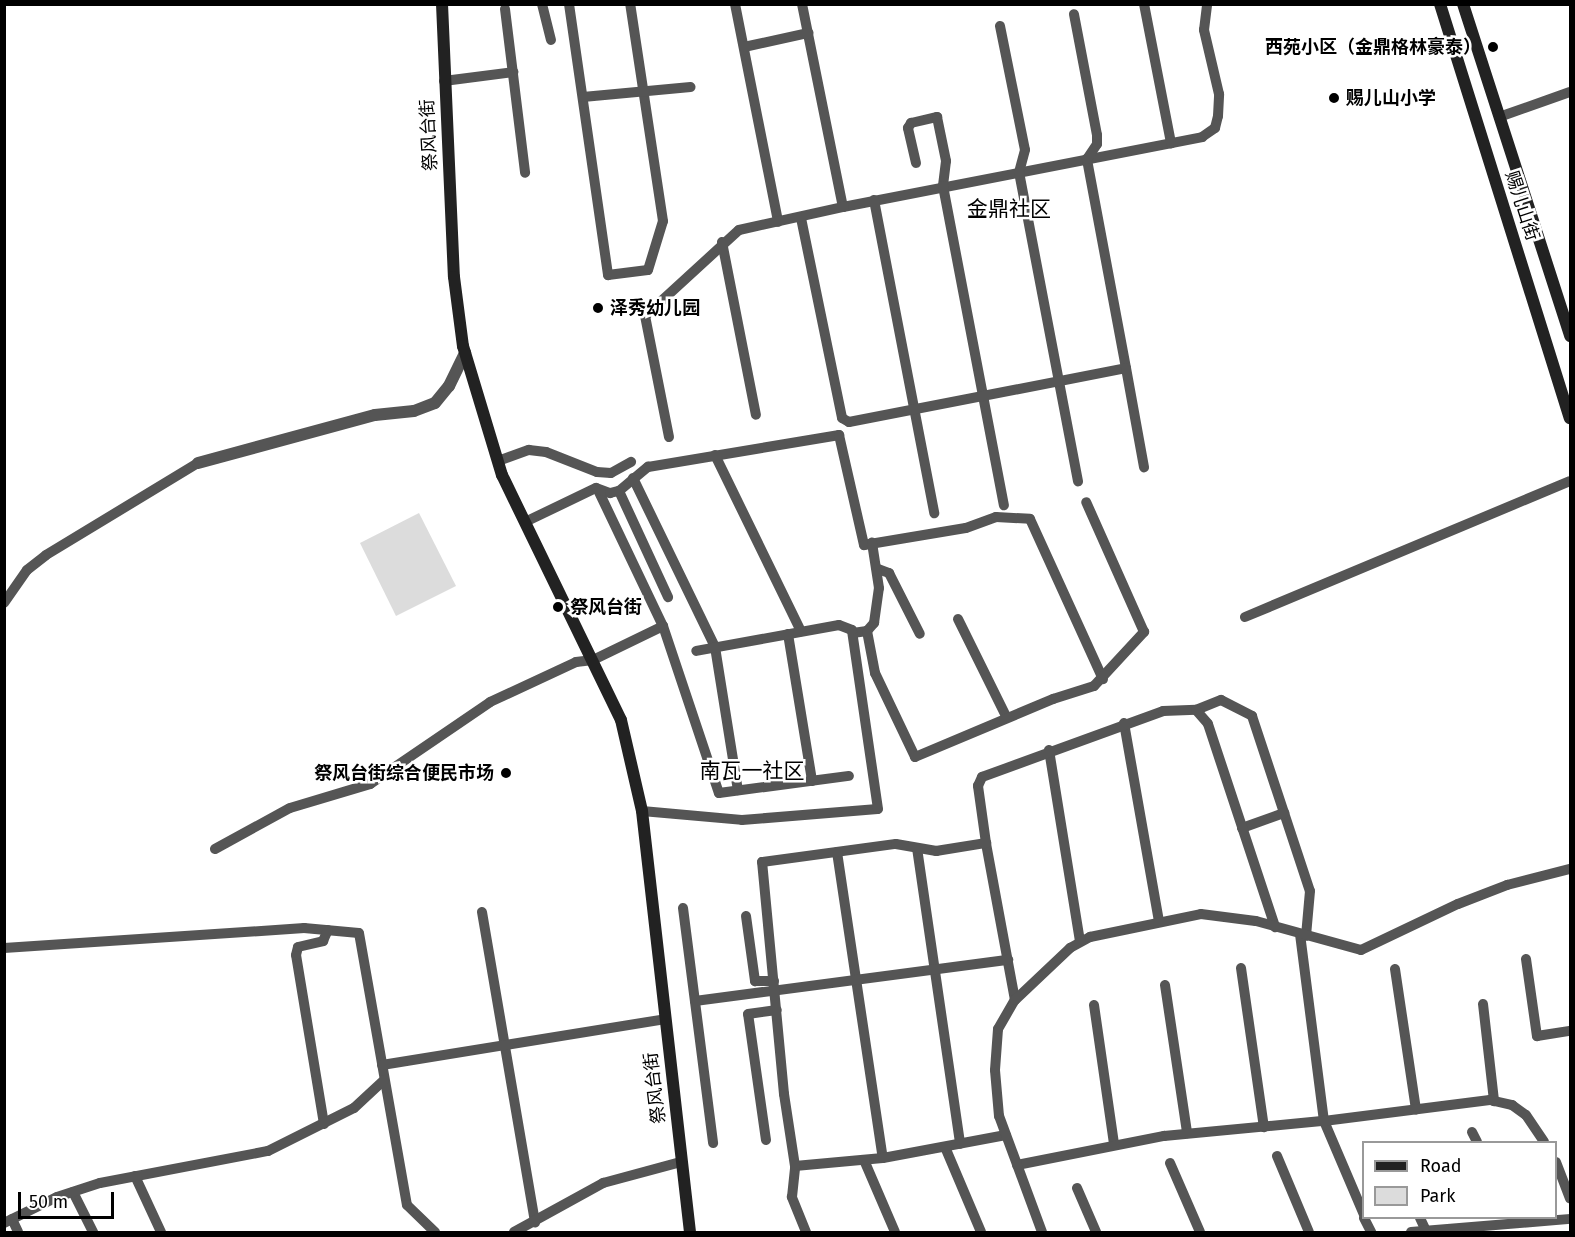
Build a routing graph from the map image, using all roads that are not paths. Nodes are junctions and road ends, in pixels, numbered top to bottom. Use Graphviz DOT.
graph roads {
  1 [pos="442,4"];
  2 [pos="542,4"];
  3 [pos="569,4"];
  4 [pos="630,4"];
  5 [pos="735,4"];
  6 [pos="802,4"];
  7 [pos="1144,4"];
  8 [pos="1207,4"];
  9 [pos="1440,4"];
  10 [pos="1464,4"];
  11 [pos="505,9"];
  12 [pos="1074,14"];
  13 [pos="1000,26"];
  14 [pos="808,33"];
  15 [pos="551,40"];
  16 [pos="744,47"];
  17 [pos="513,72"];
  18 [pos="444,81"];
  19 [pos="691,87"];
  20 [pos="644,91"];
  21 [pos="1570,92"];
  22 [pos="582,97"];
  23 [pos="1499,117"];
  24 [pos="1171,143"];
  25 [pos="1087,159"];
  26 [pos="916,163"];
  27 [pos="1018,172"];
  28 [pos="525,173"];
  29 [pos="943,186"];
  30 [pos="874,200"];
  31 [pos="843,207"];
  32 [pos="801,218"];
  33 [pos="778,222"];
  34 [pos="722,242"];
  35 [pos="1570,336"];
  36 [pos="465,353"];
  37 [pos="1126,368"];
  38 [pos="1058,381"];
  39 [pos="984,396"];
  40 [pos="914,410"];
  41 [pos="756,415"];
  42 [pos="1570,418"];
  43 [pos="669,437"];
  44 [pos="715,455"];
  45 [pos="498,461"];
  46 [pos="631,462"];
  47 [pos="198,463"];
  48 [pos="1144,467"];
  49 [pos="633,478"];
  50 [pos="1078,481"];
  51 [pos="1570,481"];
  52 [pos="619,491"];
  53 [pos="599,492"];
  54 [pos="1086,502"];
  55 [pos="1004,505"];
  56 [pos="934,513"];
  57 [pos="525,522"];
  58 [pos="872,543"];
  59 [pos="878,569"];
  60 [pos="669,597"];
  61 [pos="4,603"];
  62 [pos="1245,617"];
  63 [pos="958,618"];
  64 [pos="663,626"];
  65 [pos="801,632"];
  66 [pos="867,632"];
  67 [pos="853,633"];
  68 [pos="788,634"];
  69 [pos="920,634"];
  70 [pos="715,647"];
  71 [pos="696,651"];
  72 [pos="592,660"];
  73 [pos="1102,679"];
  74 [pos="1196,710"];
  75 [pos="1007,718"];
  76 [pos="1124,723"];
  77 [pos="1049,750"];
  78 [pos="849,776"];
  79 [pos="812,781"];
  80 [pos="738,790"];
  81 [pos="642,812"];
  82 [pos="1284,813"];
  83 [pos="1242,828"];
  84 [pos="986,843"];
  85 [pos="917,848"];
  86 [pos="215,849"];
  87 [pos="837,852"];
  88 [pos="1570,869"];
  89 [pos="683,908"];
  90 [pos="482,912"];
  91 [pos="746,916"];
  92 [pos="1159,922"];
  93 [pos="1275,927"];
  94 [pos="328,930"];
  95 [pos="1303,935"];
  96 [pos="1080,942"];
  97 [pos="4,948"];
  98 [pos="1526,959"];
  99 [pos="1008,960"];
  100 [pos="1241,968"];
  101 [pos="935,969"];
  102 [pos="1395,969"];
  103 [pos="774,981"];
  104 [pos="856,982"];
  105 [pos="1166,985"];
  106 [pos="775,993"];
  107 [pos="1015,1000"];
  108 [pos="695,1001"];
  109 [pos="1483,1004"];
  110 [pos="1094,1005"];
  111 [pos="777,1010"];
  112 [pos="665,1019"];
  113 [pos="1570,1031"];
  114 [pos="504,1045"];
  115 [pos="382,1065"];
  116 [pos="384,1080"];
  117 [pos="1494,1101"];
  118 [pos="1416,1109"];
  119 [pos="1324,1121"];
  120 [pos="324,1124"];
  121 [pos="1264,1127"];
  122 [pos="1187,1133"];
  123 [pos="1006,1135"];
  124 [pos="766,1140"];
  125 [pos="1543,1141"];
  126 [pos="713,1143"];
  127 [pos="1114,1143"];
  128 [pos="960,1144"];
  129 [pos="945,1147"];
  130 [pos="1276,1155"];
  131 [pos="883,1158"];
  132 [pos="864,1160"];
  133 [pos="681,1162"];
  134 [pos="1170,1163"];
  135 [pos="1557,1164"];
  136 [pos="1017,1165"];
  137 [pos="795,1166"];
  138 [pos="135,1176"];
  139 [pos="1077,1188"];
  140 [pos="73,1192"];
  141 [pos="1570,1196"];
  142 [pos="1362,1211"];
  143 [pos="1365,1219"];
  144 [pos="1570,1219"];
  145 [pos="8,1221"];
  146 [pos="1510,1221"];
  147 [pos="535,1222"];
  148 [pos="1426,1231"];
  149 [pos="18,1233"];
  150 [pos="93,1233"];
  151 [pos="161,1233"];
  152 [pos="435,1233"];
  153 [pos="514,1233"];
  154 [pos="690,1233"];
  155 [pos="806,1233"];
  156 [pos="895,1233"];
  157 [pos="981,1233"];
  158 [pos="1042,1233"];
  159 [pos="1096,1233"];
  160 [pos="1200,1233"];
  161 [pos="1309,1233"];
  162 [pos="1371,1233"];
  163 [pos="1411,1233"];
  1 -- 18 [label="main road, 祭风台街"];
  2 -- 15 [label="street"];
  3 -- 22 [label="street"];
  4 -- 20 [label="street"];
  5 -- 16 [label="street"];
  6 -- 14 [label="street"];
  7 -- 24 [label="street"];
  8 -- 24 [label="street"];
  9 -- 42 [label="main road, 赐儿山街"];
  10 -- 23 [label="main road, 赐儿山街"];
  11 -- 17 [label="street"];
  12 -- 25 [label="street"];
  13 -- 27 [label="street"];
  14 -- 16 [label="street"];
  14 -- 31 [label="street"];
  16 -- 33 [label="street"];
  17 -- 18 [label="street"];
  17 -- 28 [label="street"];
  18 -- 36 [label="main road, 祭风台街"];
  19 -- 20 [label="street"];
  20 -- 22 [label="street"];
  20 -- 22 [label="street"];
  21 -- 23 [label="street"];
  23 -- 35 [label="main road, 赐儿山街"];
  24 -- 25 [label="street"];
  25 -- 27 [label="street"];
  25 -- 37 [label="street"];
  26 -- 29 [label="street"];
  27 -- 29 [label="street"];
  27 -- 38 [label="street"];
  29 -- 30 [label="street"];
  29 -- 39 [label="street"];
  30 -- 31 [label="street"];
  30 -- 40 [label="street"];
  31 -- 32 [label="street"];
  32 -- 33 [label="street"];
  32 -- 40 [label="street"];
  33 -- 34 [label="street"];
  34 -- 41 [label="street"];
  34 -- 43 [label="street"];
  36 -- 45 [label="main road, 祭风台街"];
  36 -- 47 [label="street"];
  37 -- 38 [label="street"];
  37 -- 48 [label="street"];
  38 -- 39 [label="street"];
  38 -- 50 [label="street"];
  39 -- 40 [label="street"];
  39 -- 55 [label="street"];
  40 -- 56 [label="street"];
  44 -- 49 [label="street"];
  44 -- 58 [label="street"];
  44 -- 65 [label="street"];
  45 -- 46 [label="street"];
  45 -- 57 [label="main road, 祭风台街"];
  47 -- 61 [label="street"];
  49 -- 52 [label="street"];
  49 -- 70 [label="street"];
  51 -- 62 [label="street"];
  52 -- 53 [label="street"];
  52 -- 60 [label="street"];
  53 -- 57 [label="street"];
  53 -- 64 [label="street"];
  54 -- 73 [label="street"];
  57 -- 72 [label="main road, 祭风台街"];
  58 -- 59 [label="street"];
  58 -- 73 [label="street"];
  59 -- 66 [label="street"];
  59 -- 69 [label="street"];
  63 -- 75 [label="street"];
  64 -- 72 [label="street"];
  64 -- 80 [label="street"];
  65 -- 67 [label="street"];
  65 -- 68 [label="street"];
  66 -- 67 [label="street"];
  66 -- 75 [label="street"];
  67 -- 81 [label="street"];
  68 -- 70 [label="street"];
  68 -- 79 [label="street"];
  70 -- 71 [label="street"];
  70 -- 80 [label="street"];
  72 -- 81 [label="main road, 祭风台街"];
  72 -- 86 [label="street"];
  73 -- 75 [label="street"];
  74 -- 76 [label="street"];
  74 -- 82 [label="street"];
  74 -- 83 [label="street"];
  76 -- 77 [label="street"];
  76 -- 92 [label="street"];
  77 -- 84 [label="street"];
  77 -- 96 [label="street"];
  78 -- 79 [label="street"];
  79 -- 80 [label="street"];
  81 -- 112 [label="main road, 祭风台街"];
  82 -- 83 [label="street"];
  82 -- 95 [label="street"];
  83 -- 93 [label="street"];
  84 -- 85 [label="street"];
  84 -- 99 [label="street"];
  85 -- 87 [label="street"];
  85 -- 101 [label="street"];
  87 -- 103 [label="street"];
  87 -- 104 [label="street"];
  88 -- 95 [label="street"];
  89 -- 108 [label="street"];
  90 -- 114 [label="street"];
  91 -- 103 [label="street"];
  92 -- 93 [label="street"];
  92 -- 96 [label="street"];
  93 -- 95 [label="street"];
  94 -- 97 [label="street"];
  94 -- 115 [label="street"];
  94 -- 120 [label="street"];
  95 -- 119 [label="street"];
  96 -- 107 [label="street"];
  98 -- 113 [label="street"];
  99 -- 101 [label="street"];
  99 -- 107 [label="street"];
  100 -- 121 [label="street"];
  101 -- 104 [label="street"];
  101 -- 128 [label="street"];
  102 -- 118 [label="street"];
  103 -- 106 [label="street"];
  104 -- 106 [label="street"];
  104 -- 131 [label="street"];
  105 -- 122 [label="street"];
  106 -- 108 [label="street"];
  106 -- 111 [label="street"];
  107 -- 123 [label="street"];
  108 -- 126 [label="street"];
  109 -- 117 [label="street"];
  110 -- 127 [label="street"];
  111 -- 124 [label="street"];
  111 -- 137 [label="street"];
  112 -- 114 [label="street"];
  112 -- 133 [label="main road, 祭风台街"];
  114 -- 115 [label="street"];
  114 -- 147 [label="street"];
  115 -- 116 [label="street"];
  116 -- 120 [label="street"];
  116 -- 152 [label="street"];
  117 -- 118 [label="street"];
  117 -- 125 [label="street"];
  118 -- 119 [label="street"];
  119 -- 121 [label="street"];
  119 -- 142 [label="street"];
  120 -- 138 [label="street"];
  121 -- 122 [label="street"];
  122 -- 127 [label="street"];
  123 -- 128 [label="street"];
  123 -- 136 [label="street"];
  127 -- 136 [label="street"];
  128 -- 129 [label="street"];
  129 -- 131 [label="street"];
  129 -- 157 [label="street"];
  130 -- 161 [label="street"];
  131 -- 132 [label="street"];
  132 -- 137 [label="street"];
  132 -- 156 [label="street"];
  133 -- 147 [label="street"];
  133 -- 154 [label="main road, 祭风台街"];
  134 -- 160 [label="street"];
  135 -- 141 [label="street"];
  136 -- 158 [label="street"];
  137 -- 155 [label="street"];
  138 -- 140 [label="street"];
  138 -- 151 [label="street"];
  139 -- 159 [label="street"];
  140 -- 145 [label="street"];
  140 -- 150 [label="street"];
  143 -- 162 [label="street"];
  144 -- 146 [label="street"];
  145 -- 149 [label="street"];
  146 -- 148 [label="street"];
  147 -- 153 [label="street"];
  148 -- 163 [label="street"];
}
